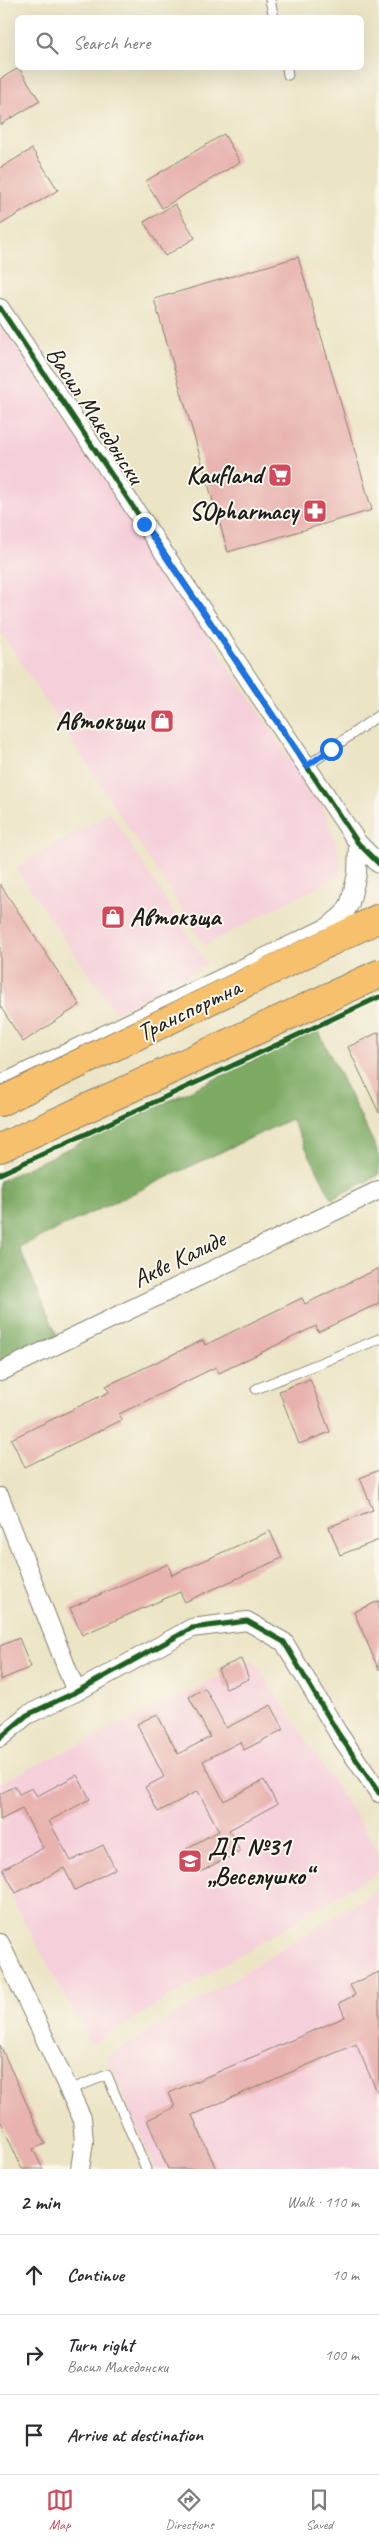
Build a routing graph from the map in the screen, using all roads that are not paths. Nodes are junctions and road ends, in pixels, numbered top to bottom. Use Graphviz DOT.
graph roads {
  1 [pos="270,0"];
  2 [pos="273,15"];
  3 [pos="0,308"];
  4 [pos="379,715"];
  5 [pos="307,766"];
  6 [pos="358,843"];
  7 [pos="379,864"];
  8 [pos="350,903"];
  9 [pos="379,918"];
  10 [pos="327,943"];
  11 [pos="249,960"];
  12 [pos="281,965"];
  13 [pos="379,974"];
  14 [pos="0,1080"];
  15 [pos="0,1102"];
  16 [pos="0,1148"];
  17 [pos="379,1190"];
  18 [pos="379,1339"];
  19 [pos="0,1372"];
  20 [pos="256,1389"];
  21 [pos="0,1498"];
  22 [pos="76,1692"];
  23 [pos="0,1738"];
  24 [pos="379,1793"];
  25 [pos="0,1943"];
  26 [pos="69,2090"];
  27 [pos="80,2169"];
  28 [pos="146,2169"];
  1 -- 2 [label="lane"];
  3 -- 5 [label="street, Васил Македонски"];
  4 -- 5 [label="lane"];
  5 -- 6 [label="street, Васил Македонски"];
  6 -- 7 [label="street, Васил Македонски"];
  6 -- 8 [label="street"];
  8 -- 10 [label="street"];
  8 -- 11 [label="lane"];
  9 -- 10 [label="main road, Транспортна"];
  10 -- 12 [label="main road, Транспортна"];
  11 -- 12 [label="lane"];
  11 -- 14 [label="lane"];
  12 -- 15 [label="main road, Транспортна"];
  13 -- 16 [label="main road, Транспортна"];
  17 -- 19 [label="street, Акве Калиде"];
  18 -- 20 [label="lane"];
  21 -- 22 [label="street"];
  22 -- 23 [label="street"];
  22 -- 24 [label="street"];
  25 -- 26 [label="street"];
  26 -- 27 [label="street"];
  26 -- 28 [label="lane"];
}
